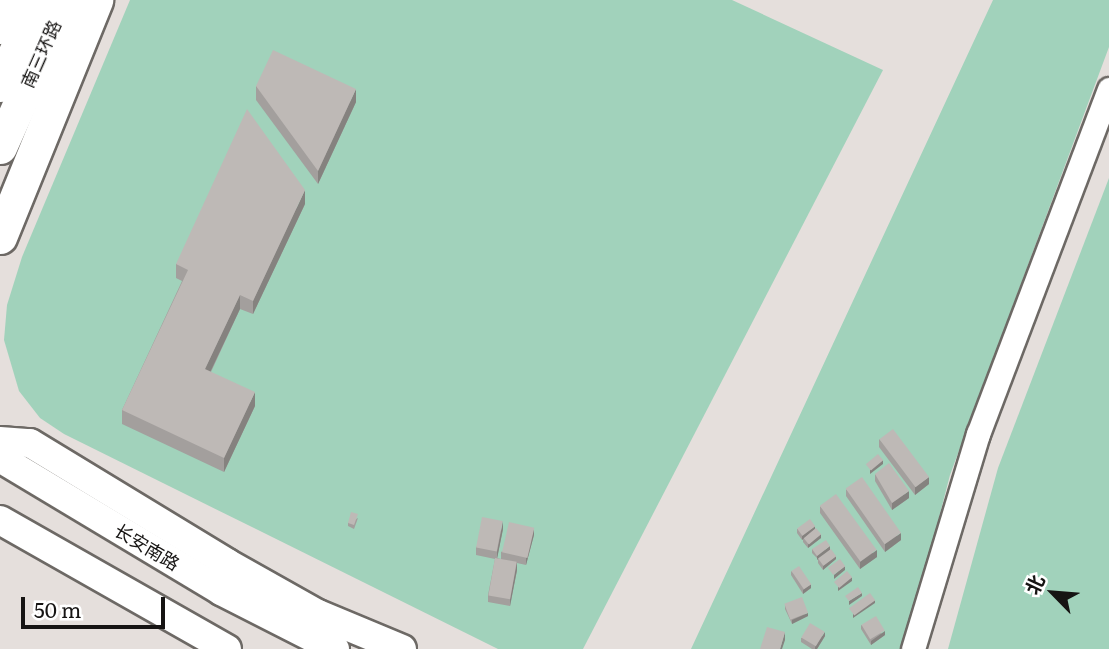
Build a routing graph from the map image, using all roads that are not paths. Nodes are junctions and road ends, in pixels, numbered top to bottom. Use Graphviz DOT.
graph roads {
  1 [pos="11,0"];
  2 [pos="39,0"];
  3 [pos="66,0"];
  4 [pos="96,0"];
  5 [pos="0,27"];
  6 [pos="0,85"];
  7 [pos="1109,89"];
  8 [pos="0,147"];
  9 [pos="0,237"];
  10 [pos="0,441"];
  11 [pos="0,458"];
  12 [pos="0,520"];
  13 [pos="227,649"];
  14 [pos="335,649"];
  15 [pos="402,649"];
  16 [pos="913,649"];
  1 -- 5 [label="highway"];
  2 -- 6 [label="highway, 南三环路"];
  3 -- 8 [label="highway, 南三环路"];
  4 -- 9 [label="highway"];
  7 -- 16 [label="street"];
  10 -- 15 [label="main road"];
  11 -- 14 [label="main road, 长安南路"];
  12 -- 13 [label="main road"];
}
